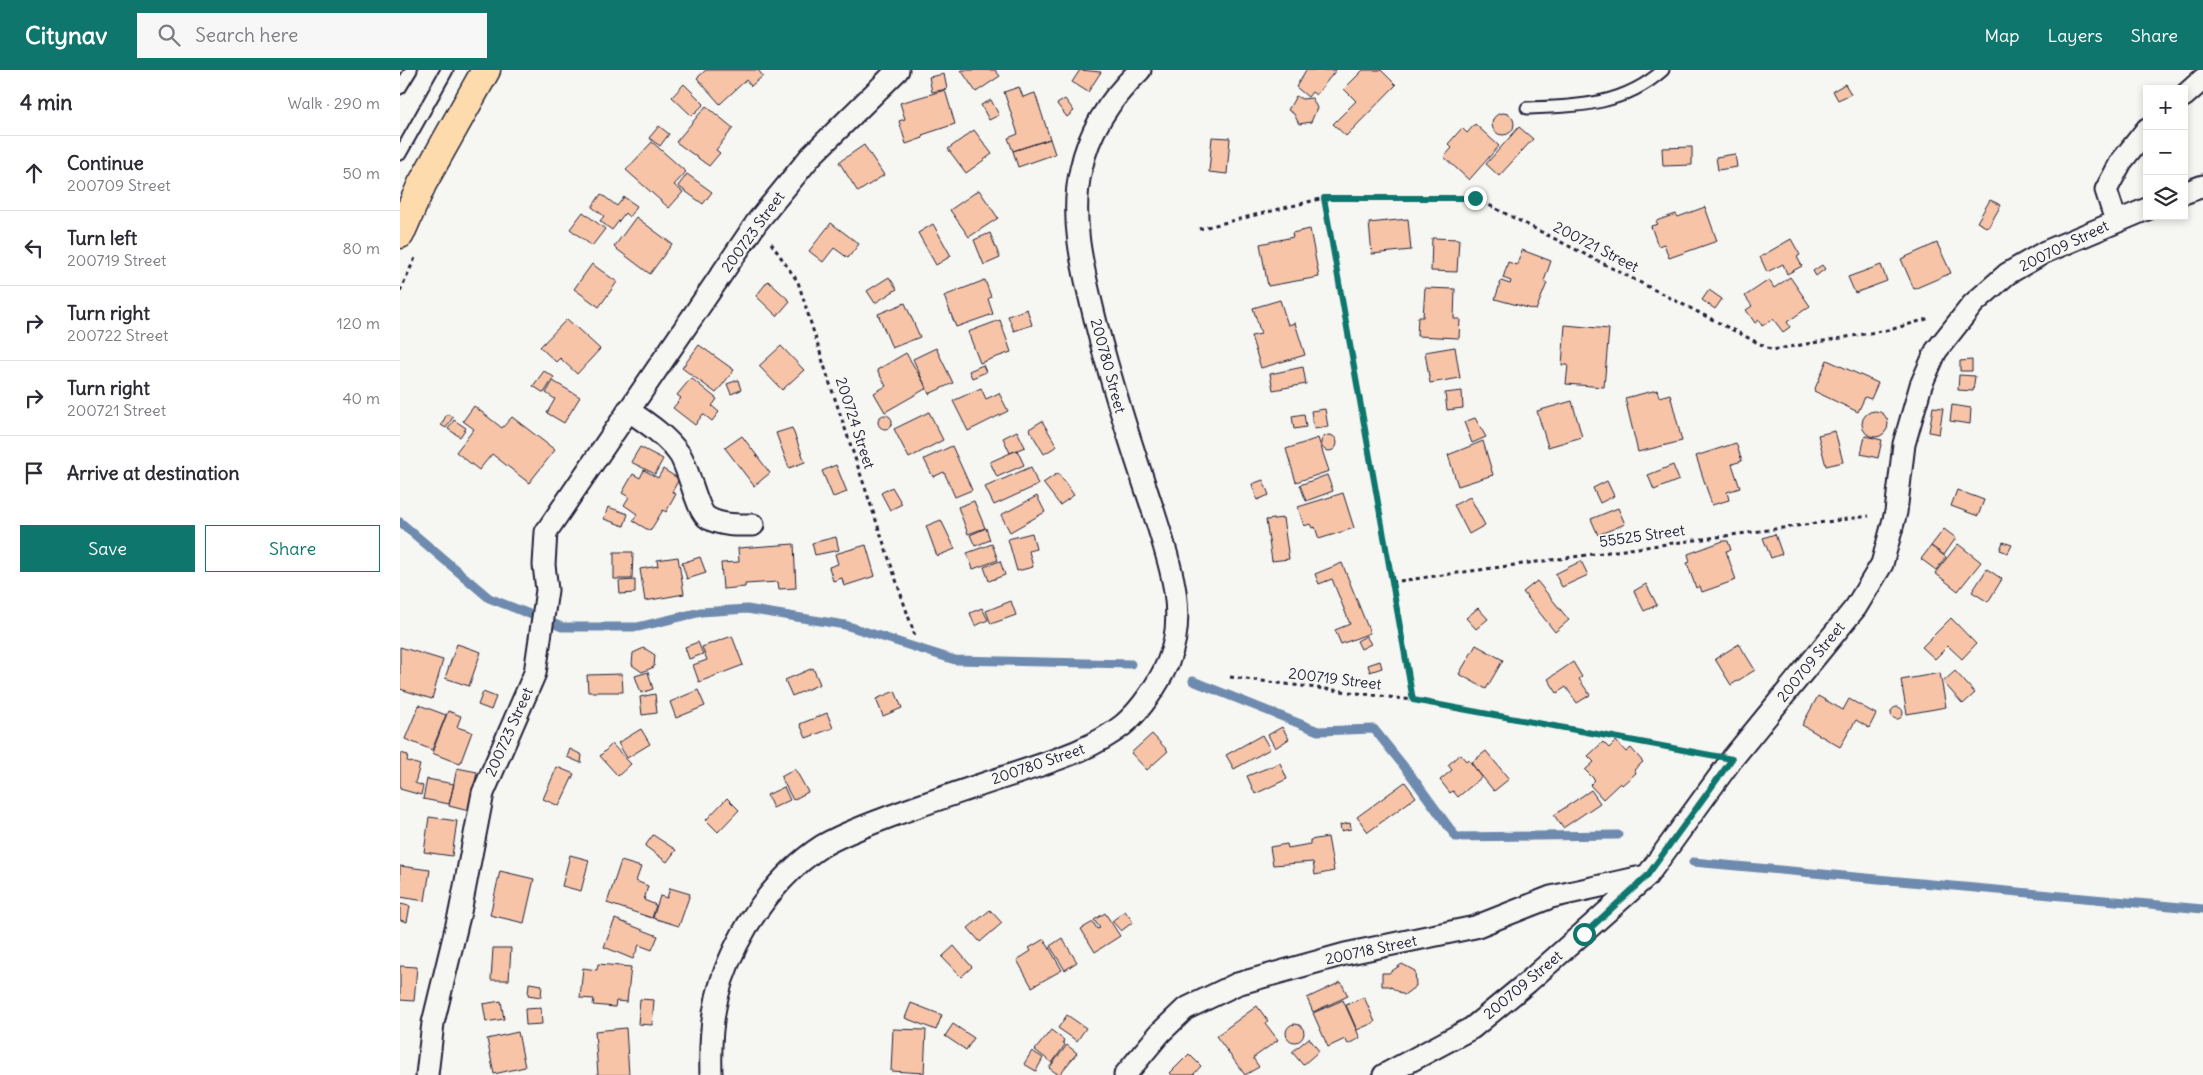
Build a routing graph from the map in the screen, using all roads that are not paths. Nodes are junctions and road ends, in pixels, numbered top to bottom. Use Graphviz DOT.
graph roads {
  1 [pos="411,70"];
  2 [pos="447,70"];
  3 [pos="486,70"];
  4 [pos="898,70"];
  5 [pos="1663,70"];
  6 [pos="1138,71"];
  7 [pos="2203,79"];
  8 [pos="400,88"];
  9 [pos="2188,92"];
  10 [pos="1527,108"];
  11 [pos="2146,130"];
  12 [pos="400,154"];
  13 [pos="2203,186"];
  14 [pos="2188,192"];
  15 [pos="2143,211"];
  16 [pos="2116,222"];
  17 [pos="400,234"];
  18 [pos="628,410"];
  19 [pos="753,526"];
  20 [pos="1647,876"];
  21 [pos="427,1075"];
  22 [pos="711,1075"];
  23 [pos="1125,1075"];
  24 [pos="1384,1075"];
  1 -- 8 [label="lane"];
  2 -- 12 [label="lane"];
  3 -- 17 [label="main road"];
  4 -- 18 [label="street, 200723 Street"];
  5 -- 10 [label="lane"];
  6 -- 22 [label="street, 200780 Street"];
  7 -- 9 [label="street"];
  11 -- 16 [label="street"];
  13 -- 14 [label="street"];
  15 -- 16 [label="street, 200709 Street"];
  16 -- 20 [label="street, 200709 Street"];
  18 -- 19 [label="street"];
  18 -- 21 [label="street, 200723 Street"];
  20 -- 23 [label="street, 200718 Street"];
  20 -- 24 [label="street, 200709 Street"];
}
